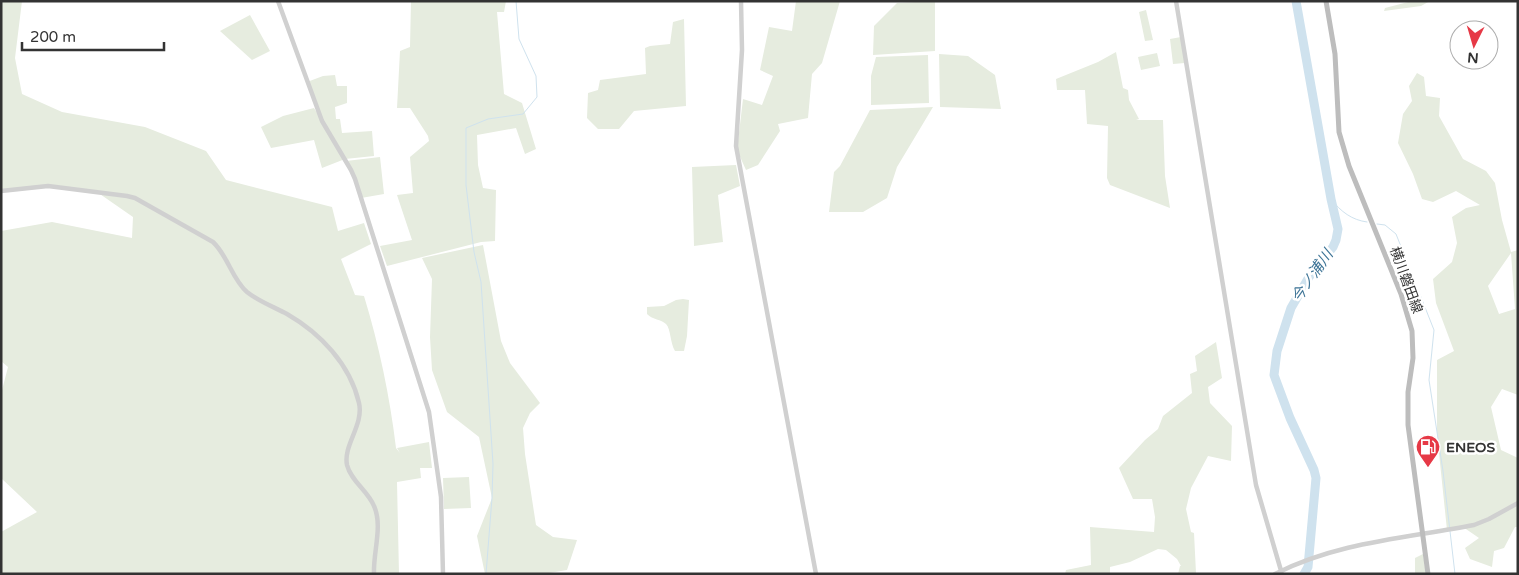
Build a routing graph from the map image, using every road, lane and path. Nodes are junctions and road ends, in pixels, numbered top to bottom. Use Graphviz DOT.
graph roads {
  1 [pos="278,1"];
  2 [pos="741,1"];
  3 [pos="1176,1"];
  4 [pos="1326,1"];
  5 [pos="1,191"];
  6 [pos="1518,503"];
  7 [pos="1423,534"];
  8 [pos="1282,572"];
  9 [pos="374,574"];
  10 [pos="443,574"];
  11 [pos="816,574"];
  12 [pos="1276,574"];
  13 [pos="1428,574"];
  1 -- 10 [label="street"];
  2 -- 11 [label="street"];
  3 -- 8 [label="street"];
  4 -- 7 [label="main road, 横川磐田線"];
  5 -- 9 [label="street"];
  6 -- 7 [label="street"];
  7 -- 8 [label="street"];
  7 -- 13 [label="main road, 横川磐田線"];
  8 -- 12 [label="street"];
}
